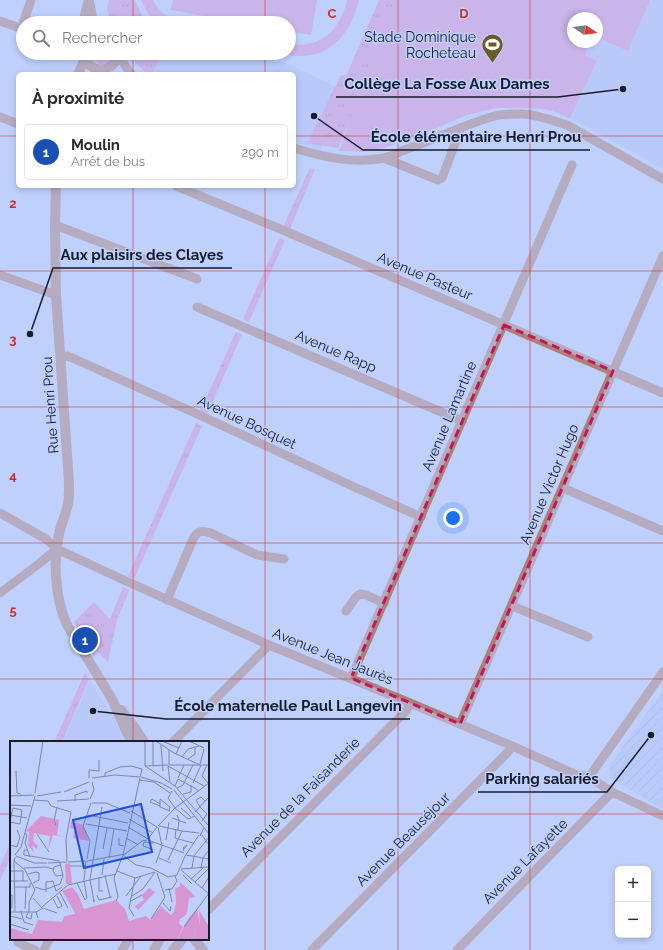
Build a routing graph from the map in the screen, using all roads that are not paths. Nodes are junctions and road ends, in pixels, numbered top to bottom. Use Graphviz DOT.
graph roads {
  1 [pos="31,0"];
  2 [pos="89,0"];
  3 [pos="26,16"];
  4 [pos="85,16"];
  5 [pos="92,16"];
  6 [pos="0,21"];
  7 [pos="16,24"];
  8 [pos="83,60"];
  9 [pos="87,60"];
  10 [pos="116,60"];
  11 [pos="122,60"];
  12 [pos="91,71"];
  13 [pos="109,71"];
  14 [pos="79,72"];
  15 [pos="130,72"];
  16 [pos="0,117"];
  17 [pos="16,123"];
  18 [pos="461,128"];
  19 [pos="296,149"];
  20 [pos="384,158"];
  21 [pos="572,165"];
  22 [pos="663,179"];
  23 [pos="56,188"];
  24 [pos="181,188"];
  25 [pos="55,225"];
  26 [pos="663,256"];
  27 [pos="0,275"];
  28 [pos="197,279"];
  29 [pos="56,295"];
  30 [pos="197,307"];
  31 [pos="504,325"];
  32 [pos="61,357"];
  33 [pos="613,371"];
  34 [pos="663,393"];
  35 [pos="462,421"];
  36 [pos="562,488"];
  37 [pos="0,512"];
  38 [pos="421,517"];
  39 [pos="663,531"];
  40 [pos="57,549"];
  41 [pos="284,559"];
  42 [pos="0,593"];
  43 [pos="167,600"];
  44 [pos="384,603"];
  45 [pos="512,606"];
  46 [pos="346,611"];
  47 [pos="588,637"];
  48 [pos="268,644"];
  49 [pos="663,672"];
  50 [pos="351,678"];
  51 [pos="112,699"];
  52 [pos="410,702"];
  53 [pos="460,724"];
  54 [pos="131,741"];
  55 [pos="143,741"];
  56 [pos="174,741"];
  57 [pos="512,746"];
  58 [pos="589,777"];
  59 [pos="612,792"];
  60 [pos="663,816"];
  61 [pos="209,909"];
  62 [pos="19,940"];
  63 [pos="49,940"];
  64 [pos="128,940"];
  65 [pos="159,940"];
  66 [pos="182,940"];
  67 [pos="195,940"];
  68 [pos="36,950"];
  69 [pos="44,950"];
  70 [pos="122,950"];
  71 [pos="154,950"];
  72 [pos="173,950"];
  73 [pos="203,950"];
  74 [pos="312,950"];
  75 [pos="457,950"];
  1 -- 3 [label="street"];
  2 -- 4 [label="street"];
  2 -- 5 [label="street"];
  6 -- 7 [label="street"];
  8 -- 14 [label="street"];
  9 -- 12 [label="street"];
  10 -- 13 [label="street"];
  11 -- 15 [label="street"];
  12 -- 13 [label="street"];
  16 -- 17 [label="street"];
  18 -- 20 [label="street"];
  18 -- 20 [label="street"];
  18 -- 22 [label="street"];
  19 -- 20 [label="street"];
  21 -- 31 [label="street, Avenue Lamartine"];
  23 -- 25 [label="street, Rue Henri Prou"];
  24 -- 31 [label="street, Avenue Pasteur"];
  25 -- 28 [label="street"];
  25 -- 29 [label="street, Rue Henri Prou"];
  26 -- 33 [label="street, Avenue Victor Hugo"];
  27 -- 29 [label="street"];
  29 -- 32 [label="street, Rue Henri Prou"];
  30 -- 35 [label="street, Avenue Rapp"];
  31 -- 33 [label="street, Avenue Pasteur"];
  31 -- 35 [label="street, Avenue Lamartine"];
  32 -- 38 [label="street, Avenue Bosquet"];
  32 -- 40 [label="street, Rue Henri Prou"];
  33 -- 34 [label="street, Avenue Pasteur"];
  33 -- 36 [label="street, Avenue Victor Hugo"];
  35 -- 38 [label="street, Avenue Lamartine"];
  36 -- 39 [label="street"];
  36 -- 45 [label="street, Avenue Victor Hugo"];
  37 -- 40 [label="street, Avenue Jean Jaurès"];
  38 -- 44 [label="street, Avenue Lamartine"];
  40 -- 42 [label="street"];
  40 -- 43 [label="street, Avenue Jean Jaurès"];
  40 -- 51 [label="street, Rue Henri Prou"];
  41 -- 43 [label="street"];
  43 -- 48 [label="street, Avenue Jean Jaurès"];
  44 -- 46 [label="street"];
  44 -- 50 [label="street, Avenue Lamartine"];
  45 -- 47 [label="street"];
  45 -- 53 [label="street, Avenue Victor Hugo"];
  48 -- 50 [label="street, Avenue Jean Jaurès"];
  48 -- 56 [label="street"];
  49 -- 58 [label="street"];
  50 -- 52 [label="street, Avenue Jean Jaurès"];
  51 -- 54 [label="street"];
  51 -- 55 [label="street"];
  52 -- 53 [label="street, Avenue Jean Jaurès"];
  52 -- 61 [label="street, Avenue de la Faisanderie"];
  53 -- 57 [label="street, Avenue Jean Jaurès"];
  57 -- 58 [label="street, Avenue Jean Jaurès"];
  57 -- 74 [label="street, Avenue Beauséjour"];
  58 -- 59 [label="street, Avenue Jean Jaurès"];
  59 -- 60 [label="street, Avenue Jean Jaurès"];
  59 -- 75 [label="street, Avenue Lafayette"];
  62 -- 68 [label="street"];
  63 -- 69 [label="street"];
  64 -- 70 [label="street"];
  65 -- 71 [label="street"];
  66 -- 72 [label="street"];
  67 -- 73 [label="street"];
}
